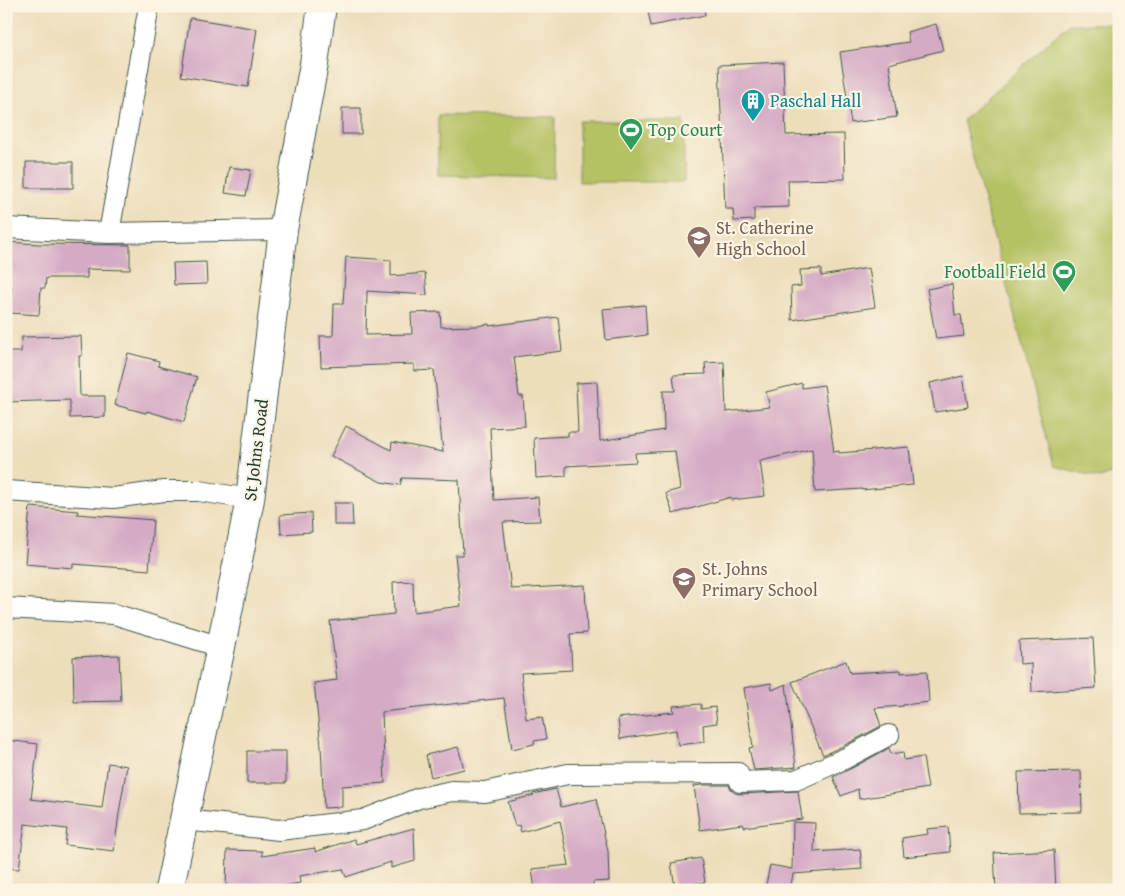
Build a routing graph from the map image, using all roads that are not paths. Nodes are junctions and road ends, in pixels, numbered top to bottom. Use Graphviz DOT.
graph roads {
  1 [pos="149,6"];
  2 [pos="322,6"];
  3 [pos="6,228"];
  4 [pos="283,230"];
  5 [pos="109,233"];
  6 [pos="6,491"];
  7 [pos="250,499"];
  8 [pos="6,608"];
  9 [pos="221,647"];
  10 [pos="889,735"];
  11 [pos="184,820"];
  12 [pos="169,890"];
  1 -- 5 [label="street"];
  2 -- 4 [label="main road, St Johns Road"];
  3 -- 5 [label="street"];
  4 -- 5 [label="street"];
  4 -- 7 [label="main road, St Johns Road"];
  6 -- 7 [label="street"];
  7 -- 9 [label="main road, St Johns Road"];
  8 -- 9 [label="street"];
  9 -- 11 [label="main road, St Johns Road"];
  10 -- 11 [label="street"];
  11 -- 12 [label="main road, St Johns Road"];
}
